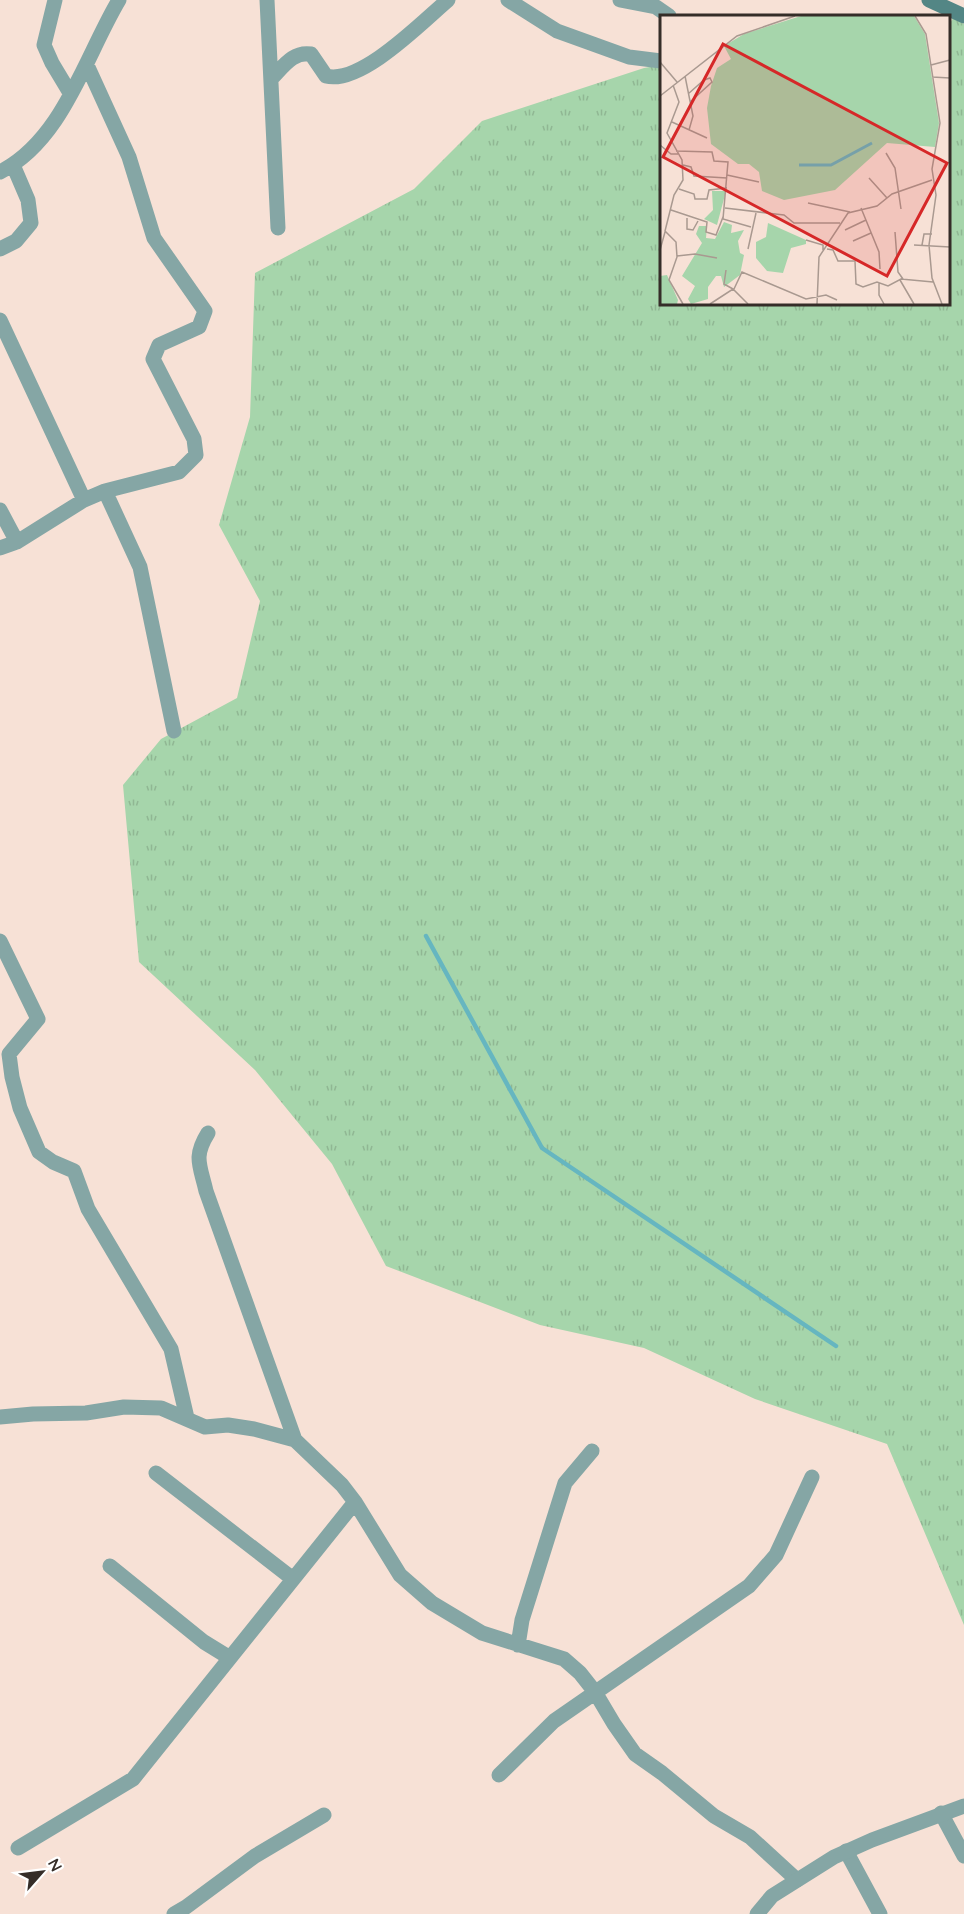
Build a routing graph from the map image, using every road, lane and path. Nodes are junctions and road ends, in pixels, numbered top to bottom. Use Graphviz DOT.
graph roads {
  1 [pos="55,0"];
  2 [pos="119,0"];
  3 [pos="267,0"];
  4 [pos="448,0"];
  5 [pos="508,0"];
  6 [pos="620,0"];
  7 [pos="929,0"];
  8 [pos="668,15"];
  9 [pos="964,16"];
  10 [pos="660,61"];
  11 [pos="87,65"];
  12 [pos="272,78"];
  13 [pos="70,93"];
  14 [pos="6,169"];
  15 [pos="278,228"];
  16 [pos="0,249"];
  17 [pos="0,320"];
  18 [pos="105,491"];
  19 [pos="84,500"];
  20 [pos="0,510"];
  21 [pos="17,542"];
  22 [pos="0,548"];
  23 [pos="174,731"];
  24 [pos="0,941"];
  25 [pos="208,1133"];
  26 [pos="0,1417"];
  27 [pos="187,1418"];
  28 [pos="295,1440"];
  29 [pos="592,1451"];
  30 [pos="156,1473"];
  31 [pos="812,1477"];
  32 [pos="356,1502"];
  33 [pos="110,1566"];
  34 [pos="293,1579"];
  35 [pos="518,1645"];
  36 [pos="230,1658"];
  37 [pos="595,1692"];
  38 [pos="499,1774"];
  39 [pos="964,1806"];
  40 [pos="941,1814"];
  41 [pos="324,1815"];
  42 [pos="18,1848"];
  43 [pos="846,1851"];
  44 [pos="964,1856"];
  45 [pos="797,1880"];
  46 [pos="174,1914"];
  47 [pos="757,1914"];
  48 [pos="880,1914"];
  1 -- 13 [label="street"];
  2 -- 11 [label="street"];
  3 -- 12 [label="street"];
  4 -- 12 [label="street"];
  5 -- 10 [label="street"];
  6 -- 8 [label="street"];
  7 -- 9 [label="main road"];
  11 -- 13 [label="street"];
  11 -- 18 [label="street"];
  12 -- 15 [label="street"];
  13 -- 14 [label="street"];
  14 -- 16 [label="street"];
  17 -- 19 [label="street"];
  18 -- 19 [label="street"];
  18 -- 23 [label="street"];
  19 -- 21 [label="street"];
  20 -- 21 [label="street"];
  21 -- 22 [label="street"];
  24 -- 27 [label="street"];
  25 -- 28 [label="street"];
  26 -- 27 [label="street"];
  27 -- 28 [label="street"];
  28 -- 32 [label="street"];
  29 -- 35 [label="street"];
  30 -- 34 [label="street"];
  31 -- 37 [label="street"];
  32 -- 34 [label="street"];
  32 -- 35 [label="street"];
  33 -- 36 [label="street"];
  34 -- 36 [label="street"];
  35 -- 37 [label="street"];
  36 -- 42 [label="street"];
  37 -- 38 [label="street"];
  37 -- 45 [label="street"];
  39 -- 40 [label="street"];
  40 -- 43 [label="street"];
  40 -- 44 [label="street"];
  41 -- 46 [label="street"];
  43 -- 45 [label="street"];
  43 -- 48 [label="street"];
  45 -- 47 [label="street"];
}
